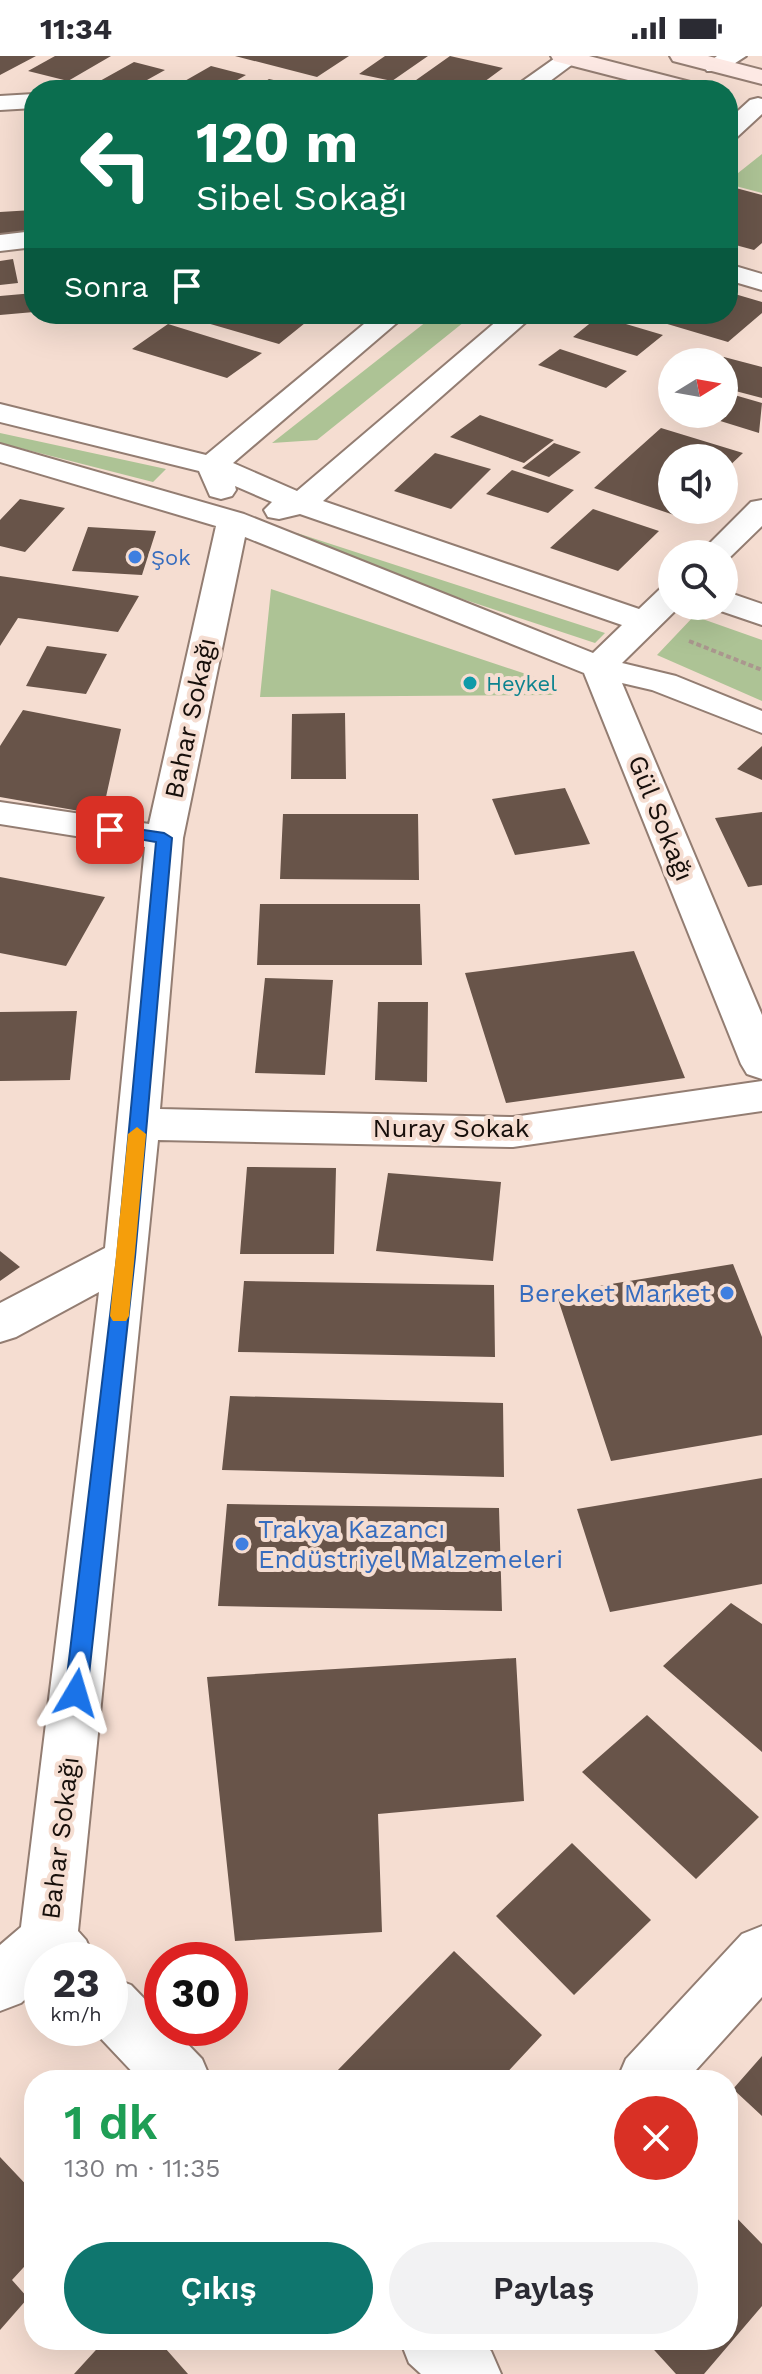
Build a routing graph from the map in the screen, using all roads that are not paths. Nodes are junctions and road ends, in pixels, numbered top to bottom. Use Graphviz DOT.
graph roads {
  1 [pos="681,56"];
  2 [pos="566,57"];
  3 [pos="725,61"];
  4 [pos="762,77"];
  5 [pos="535,80"];
  6 [pos="652,80"];
  7 [pos="698,80"];
  8 [pos="738,100"];
  9 [pos="24,102"];
  10 [pos="0,103"];
  11 [pos="761,104"];
  12 [pos="738,124"];
  13 [pos="24,240"];
  14 [pos="0,243"];
  15 [pos="738,275"];
  16 [pos="762,282"];
  17 [pos="381,324"];
  18 [pos="509,324"];
  19 [pos="0,413"];
  20 [pos="0,453"];
  21 [pos="212,465"];
  22 [pos="301,504"];
  23 [pos="762,509"];
  24 [pos="233,521"];
  25 [pos="730,540"];
  26 [pos="738,606"];
  27 [pos="658,609"];
  28 [pos="762,615"];
  29 [pos="644,622"];
  30 [pos="598,667"];
  31 [pos="762,723"];
  32 [pos="0,813"];
  33 [pos="164,838"];
  34 [pos="762,1064"];
  35 [pos="762,1096"];
  36 [pos="138,1124"];
  37 [pos="126,1257"];
  38 [pos="0,1324"];
  39 [pos="58,1942"];
  40 [pos="762,1954"];
  41 [pos="24,1969"];
  42 [pos="0,1982"];
  43 [pos="128,2025"];
  44 [pos="171,2070"];
  45 [pos="656,2070"];
  46 [pos="443,2350"];
  47 [pos="468,2374"];
  1 -- 3 [label="main road"];
  2 -- 5 [label="street"];
  2 -- 6 [label="main road"];
  3 -- 4 [label="main road"];
  3 -- 7 [label="main road"];
  8 -- 11 [label="main road"];
  9 -- 10 [label="street"];
  11 -- 12 [label="street"];
  13 -- 14 [label="street"];
  15 -- 16 [label="street"];
  17 -- 21 [label="street"];
  18 -- 22 [label="street"];
  19 -- 21 [label="street"];
  20 -- 24 [label="street"];
  21 -- 22 [label="street"];
  21 -- 24 [label="street"];
  22 -- 24 [label="street"];
  22 -- 29 [label="street"];
  23 -- 25 [label="street"];
  24 -- 30 [label="street"];
  24 -- 33 [label="street, Bahar Sokağı"];
  26 -- 28 [label="street"];
  27 -- 29 [label="street"];
  29 -- 30 [label="street"];
  30 -- 31 [label="street"];
  30 -- 34 [label="street, Gül Sokağı"];
  32 -- 33 [label="street"];
  33 -- 36 [label="street, Bahar Sokağı"];
  35 -- 36 [label="street, Nuray Sokak"];
  36 -- 37 [label="street, Bahar Sokağı"];
  37 -- 38 [label="street"];
  37 -- 39 [label="street, Bahar Sokağı"];
  40 -- 45 [label="street"];
  41 -- 42 [label="street"];
  43 -- 44 [label="street"];
  46 -- 47 [label="street"];
}
